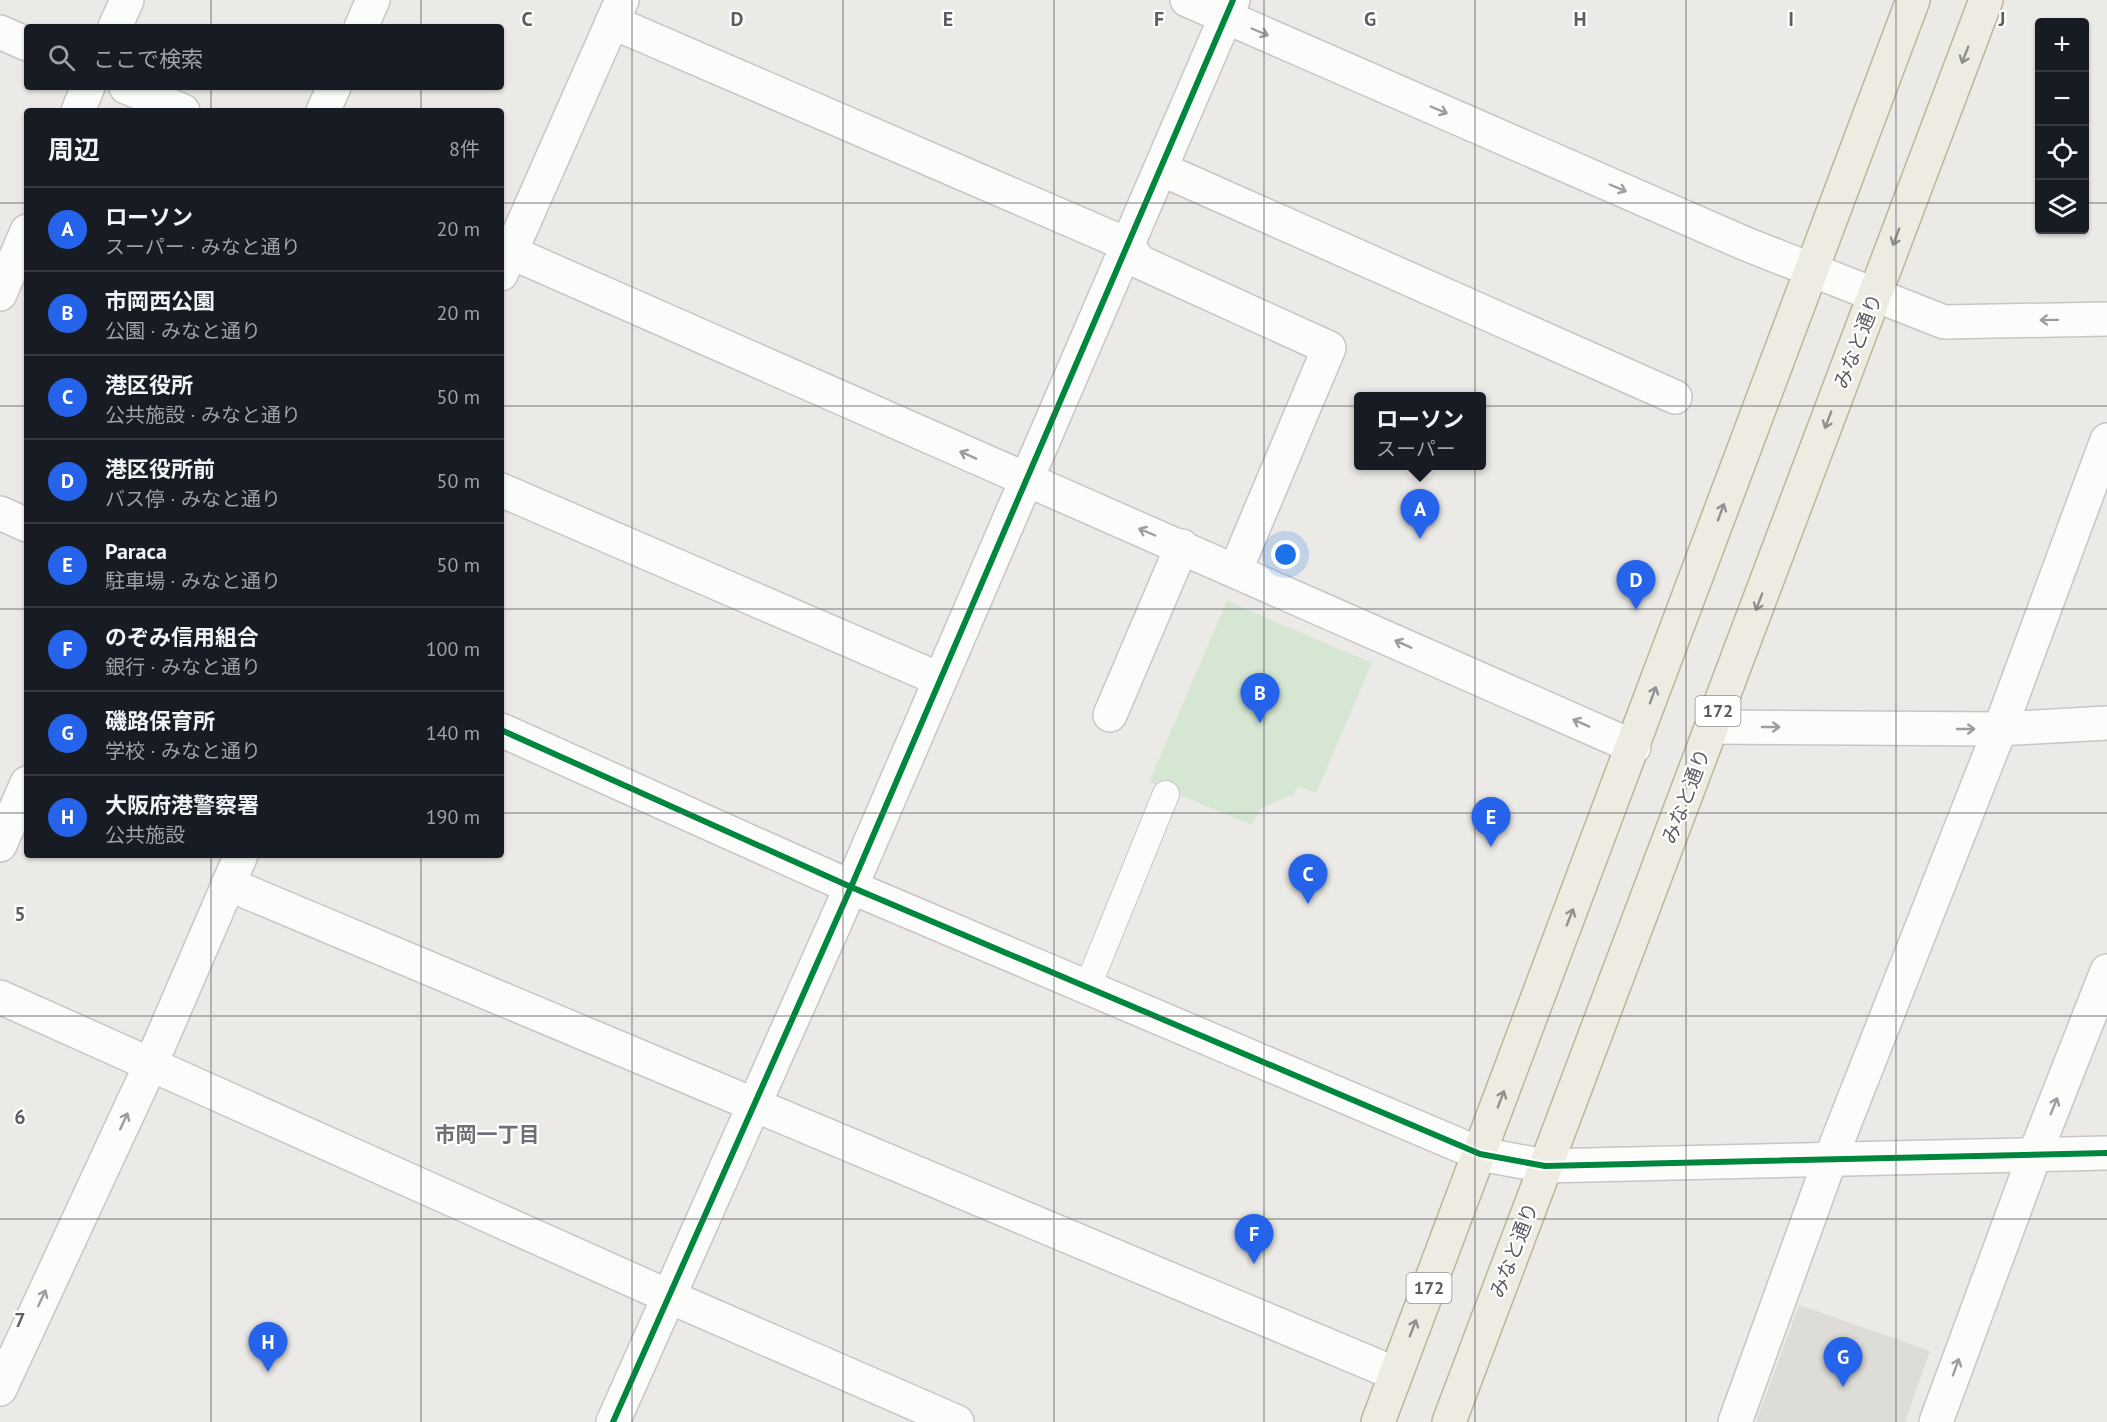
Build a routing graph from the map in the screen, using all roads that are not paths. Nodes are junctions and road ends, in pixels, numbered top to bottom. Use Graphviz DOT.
graph roads {
  1 [pos="127,0"];
  2 [pos="373,0"];
  3 [pos="1187,0"];
  4 [pos="1913,0"];
  5 [pos="1986,0"];
  6 [pos="1229,9"];
  7 [pos="617,11"];
  8 [pos="116,24"];
  9 [pos="362,24"];
  10 [pos="0,32"];
  11 [pos="24,43"];
  12 [pos="87,90"];
  13 [pos="133,90"];
  14 [pos="333,90"];
  15 [pos="79,108"];
  16 [pos="176,108"];
  17 [pos="324,108"];
  18 [pos="1161,169"];
  19 [pos="24,238"];
  20 [pos="1126,244"];
  21 [pos="504,258"];
  22 [pos="1812,270"];
  23 [pos="0,294"];
  24 [pos="1875,297"];
  25 [pos="2107,319"];
  26 [pos="1676,397"];
  27 [pos="2107,440"];
  28 [pos="1024,480"];
  29 [pos="504,491"];
  30 [pos="0,513"];
  31 [pos="24,524"];
  32 [pos="1182,546"];
  33 [pos="1236,569"];
  34 [pos="939,679"];
  35 [pos="1110,715"];
  36 [pos="2107,723"];
  37 [pos="1712,727"];
  38 [pos="2000,729"];
  39 [pos="504,731"];
  40 [pos="1634,747"];
  41 [pos="24,790"];
  42 [pos="1166,794"];
  43 [pos="0,845"];
  44 [pos="234,869"];
  45 [pos="851,888"];
  46 [pos="2107,971"];
  47 [pos="1087,988"];
  48 [pos="0,997"];
  49 [pos="150,1066"];
  50 [pos="755,1105"];
  51 [pos="2107,1153"];
  52 [pos="1480,1154"];
  53 [pos="2035,1154"];
  54 [pos="1830,1160"];
  55 [pos="1545,1166"];
  56 [pos="670,1297"];
  57 [pos="1396,1374"];
  58 [pos="0,1389"];
  59 [pos="613,1422"];
  60 [pos="957,1422"];
  61 [pos="1378,1422"];
  62 [pos="1449,1422"];
  63 [pos="1735,1422"];
  64 [pos="1936,1422"];
  1 -- 8 [label="street"];
  2 -- 9 [label="street"];
  3 -- 6 [label="street"];
  4 -- 22 [label="highway, 172"];
  5 -- 24 [label="highway, みなと通り / 172, one-way"];
  6 -- 18 [label="street"];
  6 -- 22 [label="street, one-way"];
  7 -- 20 [label="street"];
  7 -- 21 [label="street"];
  10 -- 11 [label="street"];
  12 -- 15 [label="street"];
  13 -- 16 [label="street"];
  14 -- 17 [label="street"];
  18 -- 20 [label="street"];
  18 -- 26 [label="street"];
  19 -- 23 [label="street"];
  20 -- 28 [label="street"];
  20 -- 33 [label="street"];
  28 -- 21 [label="street, one-way"];
  22 -- 24 [label="street"];
  40 -- 22 [label="highway, 172, one-way"];
  25 -- 24 [label="street, one-way"];
  24 -- 37 [label="highway, みなと通り / 172, one-way"];
  27 -- 38 [label="street"];
  32 -- 28 [label="street, one-way"];
  28 -- 34 [label="street"];
  29 -- 34 [label="street"];
  30 -- 31 [label="street"];
  32 -- 33 [label="street"];
  32 -- 35 [label="street"];
  40 -- 33 [label="street, one-way"];
  34 -- 45 [label="street"];
  36 -- 38 [label="street"];
  37 -- 38 [label="street, one-way"];
  37 -- 55 [label="highway, みなと通り / 172"];
  38 -- 54 [label="street"];
  39 -- 45 [label="street"];
  52 -- 40 [label="highway, 172, one-way"];
  41 -- 43 [label="street"];
  42 -- 47 [label="lane"];
  44 -- 49 [label="street"];
  44 -- 50 [label="street"];
  45 -- 47 [label="street"];
  45 -- 50 [label="street"];
  53 -- 46 [label="street, one-way"];
  47 -- 52 [label="street"];
  48 -- 49 [label="street"];
  49 -- 56 [label="street"];
  58 -- 49 [label="street, one-way"];
  50 -- 56 [label="street"];
  50 -- 57 [label="street"];
  51 -- 53 [label="street"];
  52 -- 55 [label="street"];
  57 -- 52 [label="highway, 172, one-way"];
  53 -- 54 [label="street"];
  64 -- 53 [label="street, one-way"];
  54 -- 55 [label="street"];
  54 -- 63 [label="street"];
  55 -- 62 [label="highway, みなと通り / 172"];
  56 -- 59 [label="street"];
  56 -- 60 [label="street"];
  57 -- 61 [label="highway, 172"];
}
